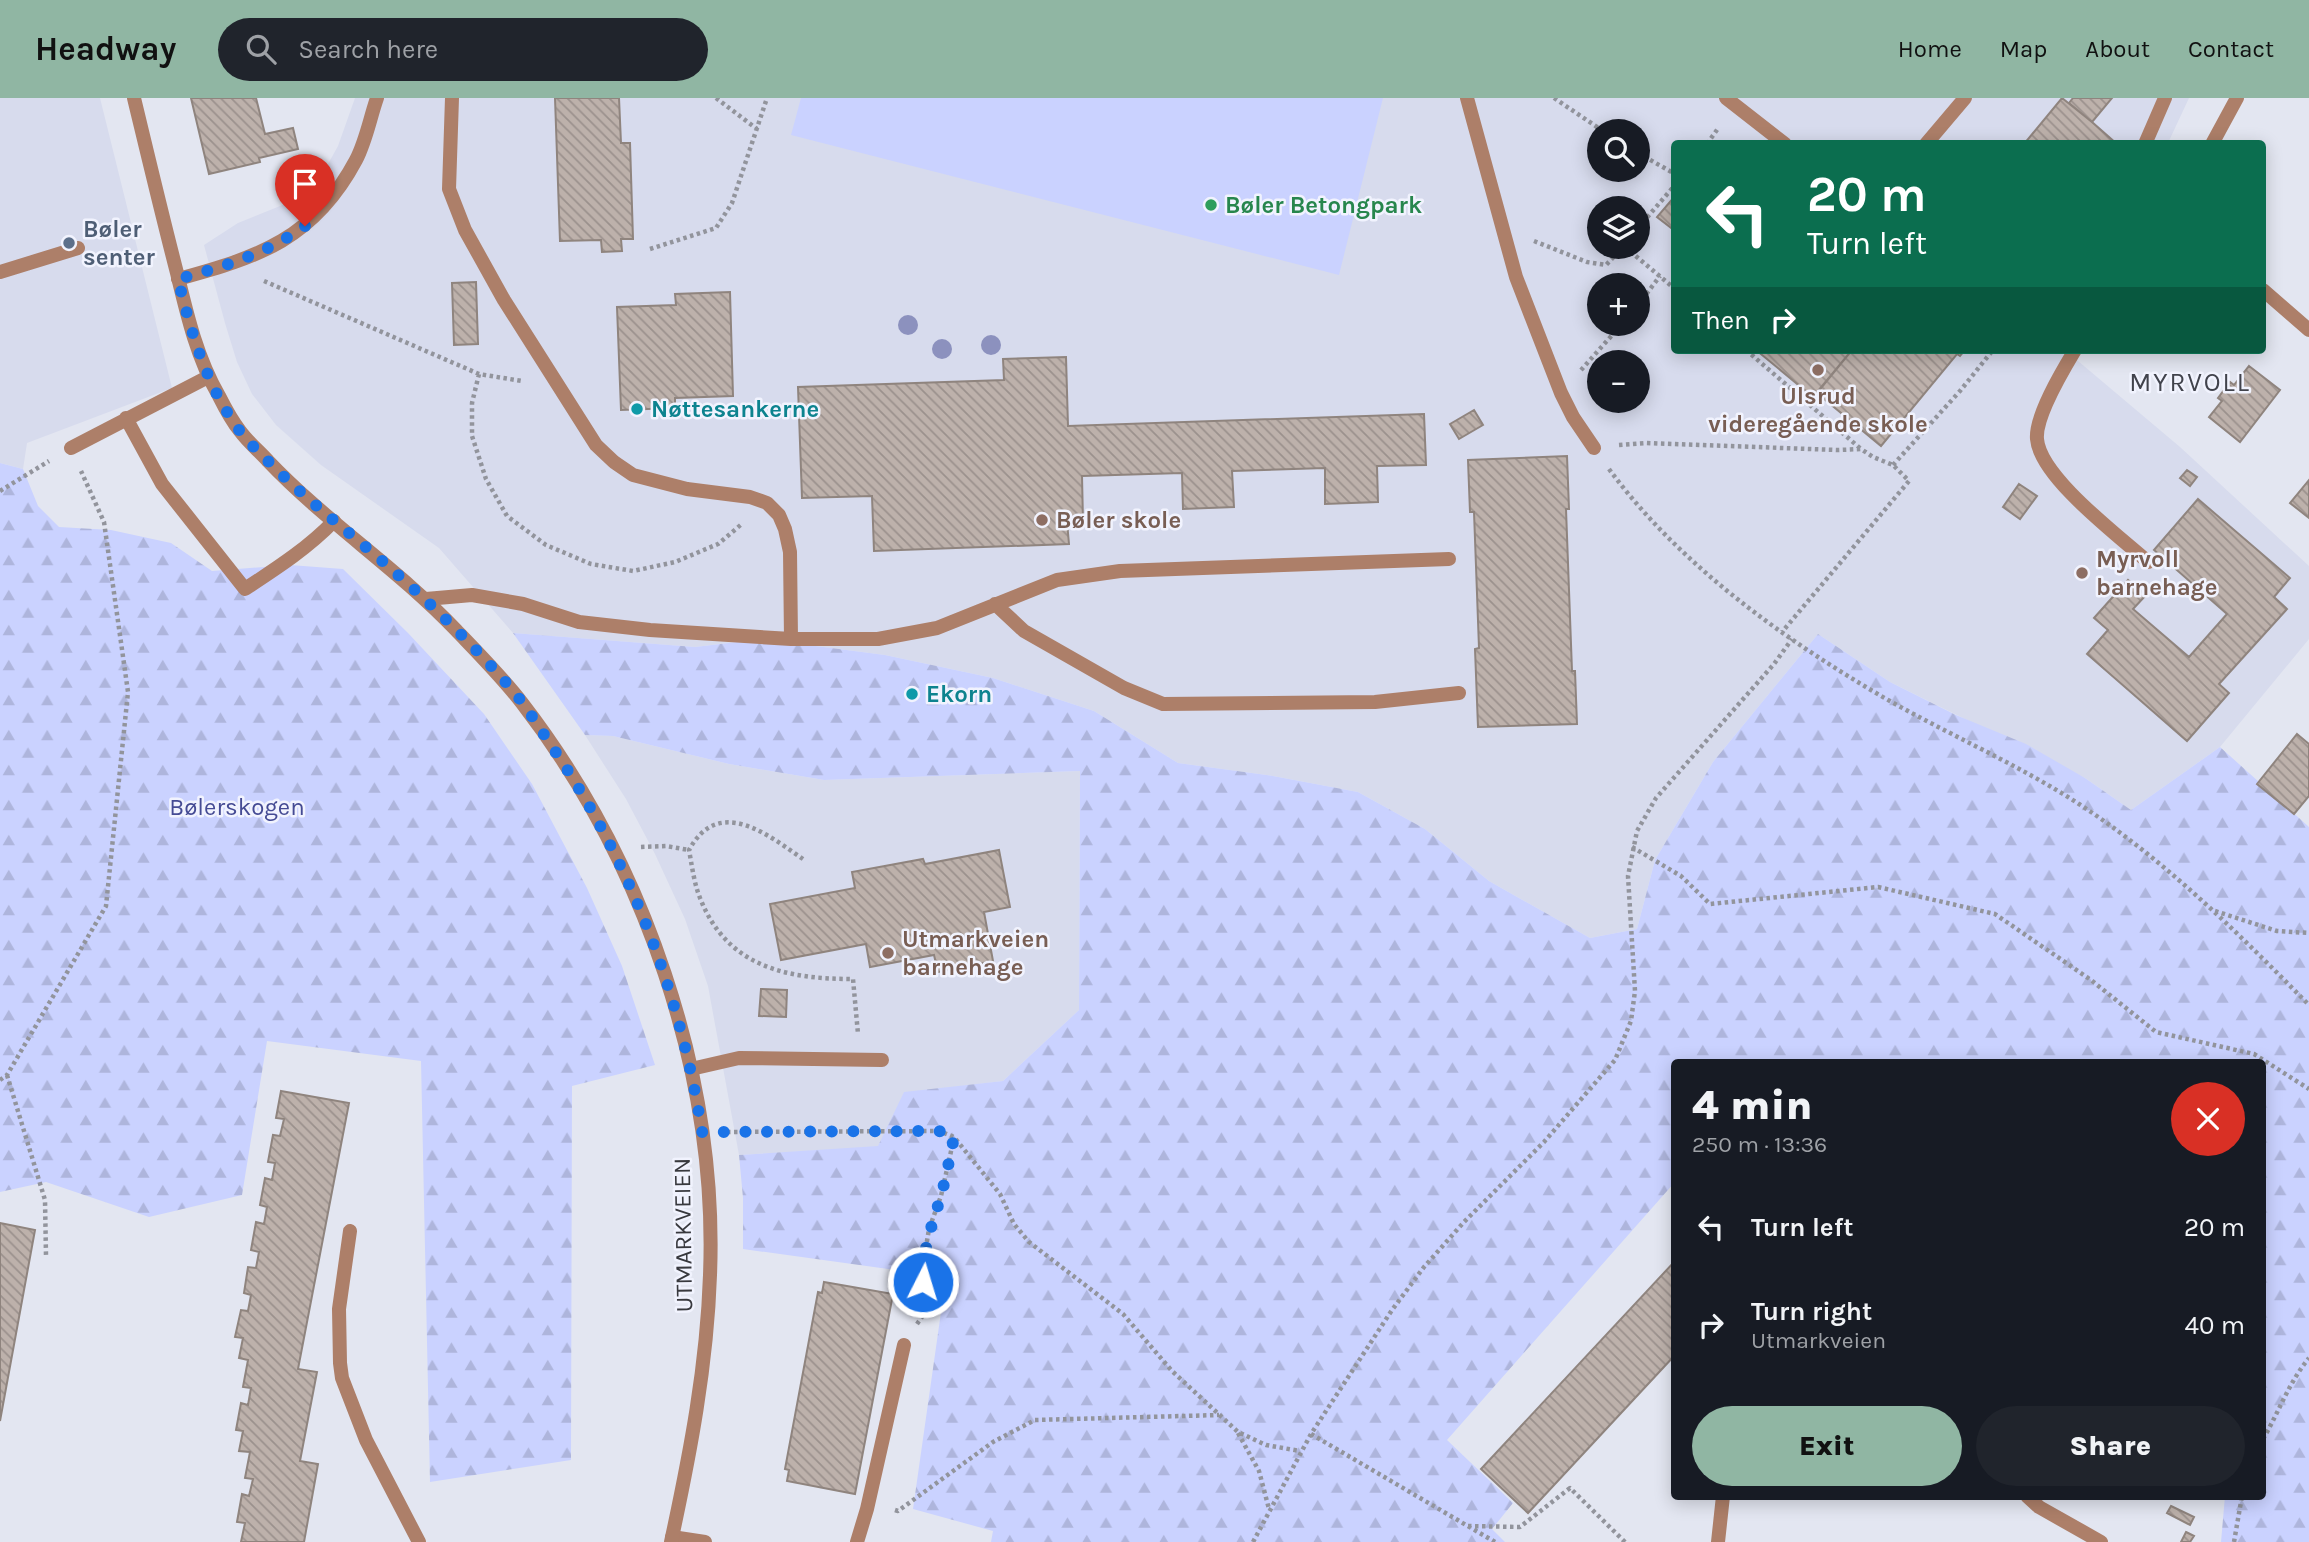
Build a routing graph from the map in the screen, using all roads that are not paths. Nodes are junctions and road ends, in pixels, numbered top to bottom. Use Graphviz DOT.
graph roads {
  1 [pos="134,98"];
  2 [pos="377,98"];
  3 [pos="452,98"];
  4 [pos="1466,98"];
  5 [pos="1726,98"];
  6 [pos="1965,98"];
  7 [pos="2165,98"];
  8 [pos="2237,98"];
  9 [pos="1780,140"];
  10 [pos="1929,140"];
  11 [pos="2147,140"];
  12 [pos="2214,140"];
  13 [pos="78,248"];
  14 [pos="0,272"];
  15 [pos="178,279"];
  16 [pos="2266,293"];
  17 [pos="2309,330"];
  18 [pos="2074,354"];
  19 [pos="208,377"];
  20 [pos="126,418"];
  21 [pos="71,448"];
  22 [pos="1594,448"];
  23 [pos="334,521"];
  24 [pos="1449,559"];
  25 [pos="2148,562"];
  26 [pos="426,599"];
  27 [pos="995,604"];
  28 [pos="791,639"];
  29 [pos="1459,693"];
  30 [pos="882,1060"];
  31 [pos="691,1069"];
  32 [pos="350,1231"];
  33 [pos="904,1345"];
  34 [pos="1723,1500"];
  35 [pos="2031,1500"];
  36 [pos="672,1539"];
  37 [pos="419,1542"];
  38 [pos="705,1542"];
  39 [pos="857,1542"];
  40 [pos="1718,1542"];
  41 [pos="2101,1542"];
  1 -- 15 [label="street, UTMARKVEIEN"];
  2 -- 15 [label="street"];
  3 -- 28 [label="street"];
  4 -- 22 [label="street"];
  5 -- 9 [label="street"];
  6 -- 10 [label="street"];
  7 -- 11 [label="street"];
  8 -- 12 [label="street"];
  13 -- 14 [label="street"];
  15 -- 19 [label="street, UTMARKVEIEN"];
  16 -- 17 [label="street"];
  18 -- 25 [label="street"];
  19 -- 20 [label="street"];
  19 -- 23 [label="street, UTMARKVEIEN"];
  20 -- 21 [label="street"];
  20 -- 23 [label="street"];
  23 -- 26 [label="street, UTMARKVEIEN"];
  24 -- 27 [label="street"];
  26 -- 28 [label="street"];
  26 -- 31 [label="street, UTMARKVEIEN"];
  27 -- 28 [label="street"];
  27 -- 29 [label="street"];
  30 -- 31 [label="street"];
  31 -- 36 [label="street, UTMARKVEIEN"];
  32 -- 37 [label="street"];
  33 -- 39 [label="street"];
  34 -- 40 [label="street"];
  35 -- 41 [label="street"];
  36 -- 38 [label="street"];
}
